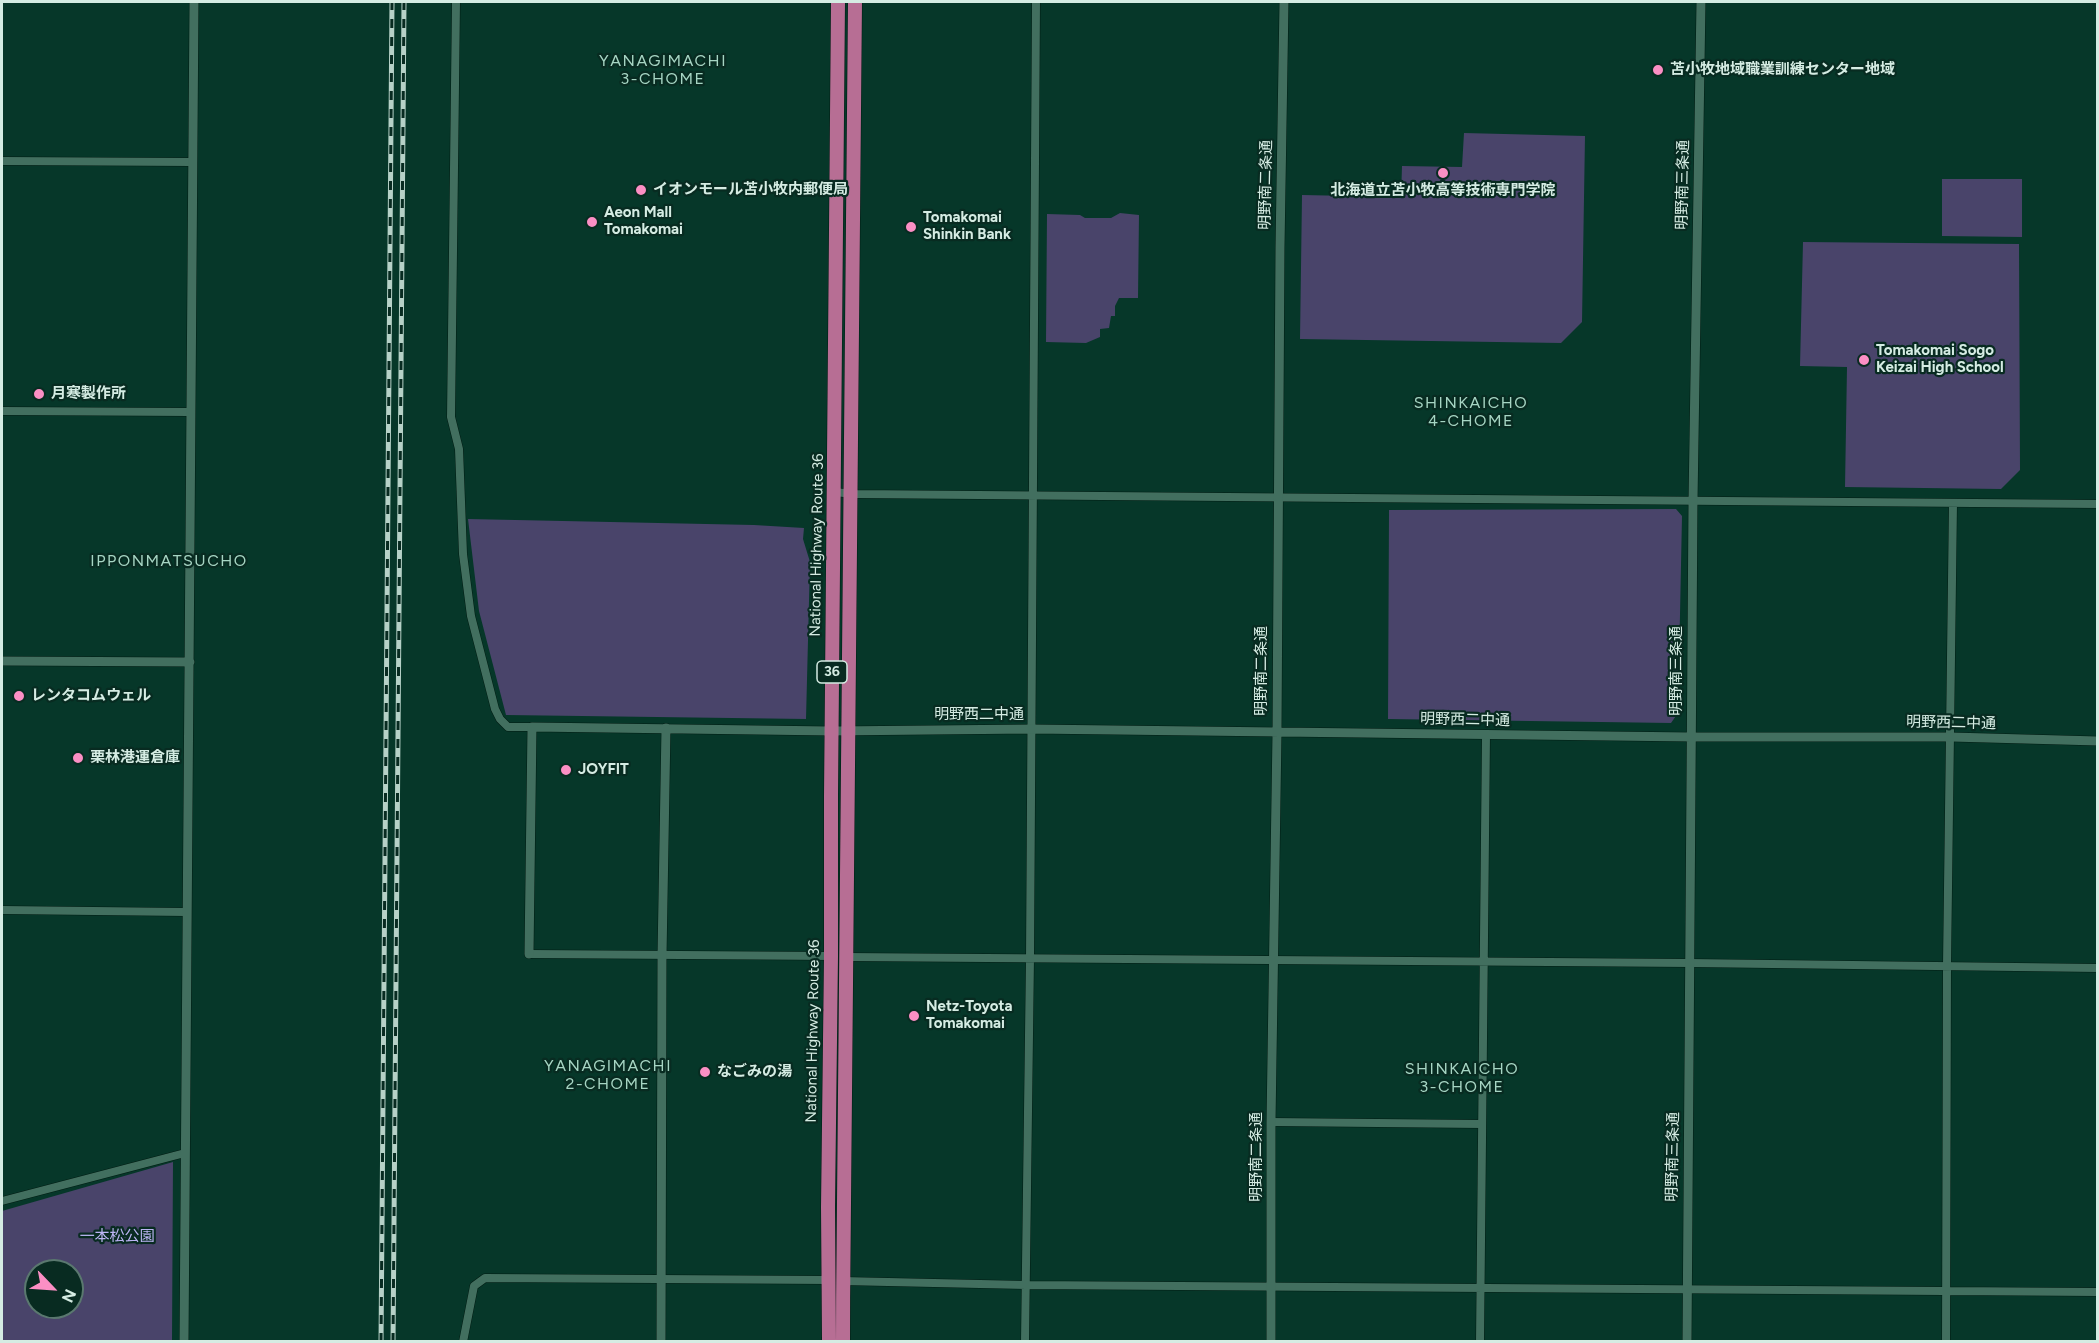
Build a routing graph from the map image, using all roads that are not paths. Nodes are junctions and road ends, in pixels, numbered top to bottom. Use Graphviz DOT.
graph roads {
  1 [pos="194,2"];
  2 [pos="456,2"];
  3 [pos="838,2"];
  4 [pos="855,2"];
  5 [pos="1036,2"];
  6 [pos="1284,2"];
  7 [pos="1701,2"];
  8 [pos="2,161"];
  9 [pos="192,162"];
  10 [pos="2,411"];
  11 [pos="190,412"];
  12 [pos="835,492"];
  13 [pos="853,494"];
  14 [pos="1033,494"];
  15 [pos="1278,497"];
  16 [pos="1693,501"];
  17 [pos="1953,503"];
  18 [pos="2097,504"];
  19 [pos="2,661"];
  20 [pos="190,662"];
  21 [pos="532,727"];
  22 [pos="666,729"];
  23 [pos="1032,729"];
  24 [pos="848,730"];
  25 [pos="832,731"];
  26 [pos="1277,733"];
  27 [pos="1486,735"];
  28 [pos="1692,737"];
  29 [pos="1951,737"];
  30 [pos="2097,741"];
  31 [pos="2,910"];
  32 [pos="186,912"];
  33 [pos="529,954"];
  34 [pos="662,956"];
  35 [pos="831,956"];
  36 [pos="847,957"];
  37 [pos="1030,958"];
  38 [pos="1274,960"];
  39 [pos="1484,962"];
  40 [pos="1690,963"];
  41 [pos="1947,965"];
  42 [pos="2097,968"];
  43 [pos="1271,1122"];
  44 [pos="1482,1124"];
  45 [pos="185,1154"];
  46 [pos="2,1201"];
  47 [pos="662,1280"];
  48 [pos="836,1281"];
  49 [pos="1026,1285"];
  50 [pos="1272,1286"];
  51 [pos="1480,1287"];
  52 [pos="1687,1288"];
  53 [pos="1947,1290"];
  54 [pos="2097,1292"];
  55 [pos="184,1341"];
  56 [pos="463,1341"];
  57 [pos="661,1341"];
  58 [pos="829,1341"];
  59 [pos="843,1341"];
  60 [pos="1025,1341"];
  61 [pos="1271,1341"];
  62 [pos="1480,1341"];
  63 [pos="1686,1341"];
  64 [pos="1946,1341"];
  1 -- 9 [label="street"];
  2 -- 21 [label="street"];
  3 -- 12 [label="highway, National Highway Route 36 / 36"];
  4 -- 13 [label="highway, National Highway Route 36 / 36"];
  5 -- 14 [label="street"];
  6 -- 15 [label="street, 明野南二条通"];
  7 -- 16 [label="street, 明野南三条通"];
  8 -- 9 [label="street"];
  9 -- 11 [label="street"];
  10 -- 11 [label="street"];
  11 -- 20 [label="street"];
  12 -- 13 [label="street"];
  12 -- 25 [label="highway, National Highway Route 36 / 36"];
  13 -- 14 [label="street"];
  13 -- 24 [label="highway, National Highway Route 36 / 36"];
  14 -- 15 [label="street"];
  14 -- 23 [label="street"];
  15 -- 16 [label="street"];
  15 -- 26 [label="street, 明野南二条通"];
  16 -- 17 [label="street"];
  16 -- 28 [label="street, 明野南三条通"];
  17 -- 18 [label="street"];
  17 -- 29 [label="street"];
  19 -- 20 [label="street"];
  20 -- 32 [label="street"];
  21 -- 22 [label="street, 明野西二中通"];
  21 -- 33 [label="street"];
  22 -- 25 [label="street, 明野西二中通"];
  22 -- 34 [label="street"];
  23 -- 24 [label="street, 明野西二中通"];
  23 -- 26 [label="street, 明野西二中通"];
  23 -- 37 [label="street"];
  24 -- 25 [label="street, 明野西二中通"];
  24 -- 36 [label="highway, National Highway Route 36 / 36"];
  25 -- 35 [label="highway, National Highway Route 36 / 36"];
  26 -- 27 [label="street, 明野西二中通"];
  26 -- 38 [label="street, 明野南二条通"];
  27 -- 28 [label="street, 明野西二中通"];
  27 -- 39 [label="street"];
  28 -- 29 [label="street, 明野西二中通"];
  28 -- 40 [label="street, 明野南三条通"];
  29 -- 30 [label="street, 明野西二中通"];
  29 -- 41 [label="street"];
  31 -- 32 [label="street"];
  32 -- 45 [label="street"];
  33 -- 34 [label="street"];
  34 -- 35 [label="street"];
  34 -- 47 [label="street"];
  35 -- 36 [label="street"];
  35 -- 48 [label="highway, National Highway Route 36 / 36"];
  36 -- 37 [label="street"];
  36 -- 48 [label="highway, National Highway Route 36 / 36"];
  37 -- 38 [label="street"];
  37 -- 49 [label="street"];
  38 -- 39 [label="street"];
  38 -- 43 [label="street, 明野南二条通"];
  39 -- 40 [label="street"];
  39 -- 44 [label="street"];
  40 -- 41 [label="street"];
  40 -- 52 [label="street, 明野南三条通"];
  41 -- 42 [label="street"];
  41 -- 53 [label="street"];
  43 -- 44 [label="street"];
  43 -- 50 [label="street, 明野南二条通"];
  44 -- 51 [label="street"];
  45 -- 46 [label="street"];
  45 -- 55 [label="street"];
  47 -- 48 [label="street"];
  47 -- 56 [label="street"];
  47 -- 57 [label="street"];
  48 -- 49 [label="street"];
  48 -- 58 [label="highway, National Highway Route 36 / 36"];
  48 -- 59 [label="highway, National Highway Route 36 / 36"];
  49 -- 50 [label="street"];
  49 -- 60 [label="street"];
  50 -- 51 [label="street"];
  50 -- 61 [label="street, 明野南二条通"];
  51 -- 52 [label="street"];
  51 -- 62 [label="street"];
  52 -- 53 [label="street"];
  52 -- 63 [label="street, 明野南三条通"];
  53 -- 54 [label="street"];
  53 -- 64 [label="street"];
}
